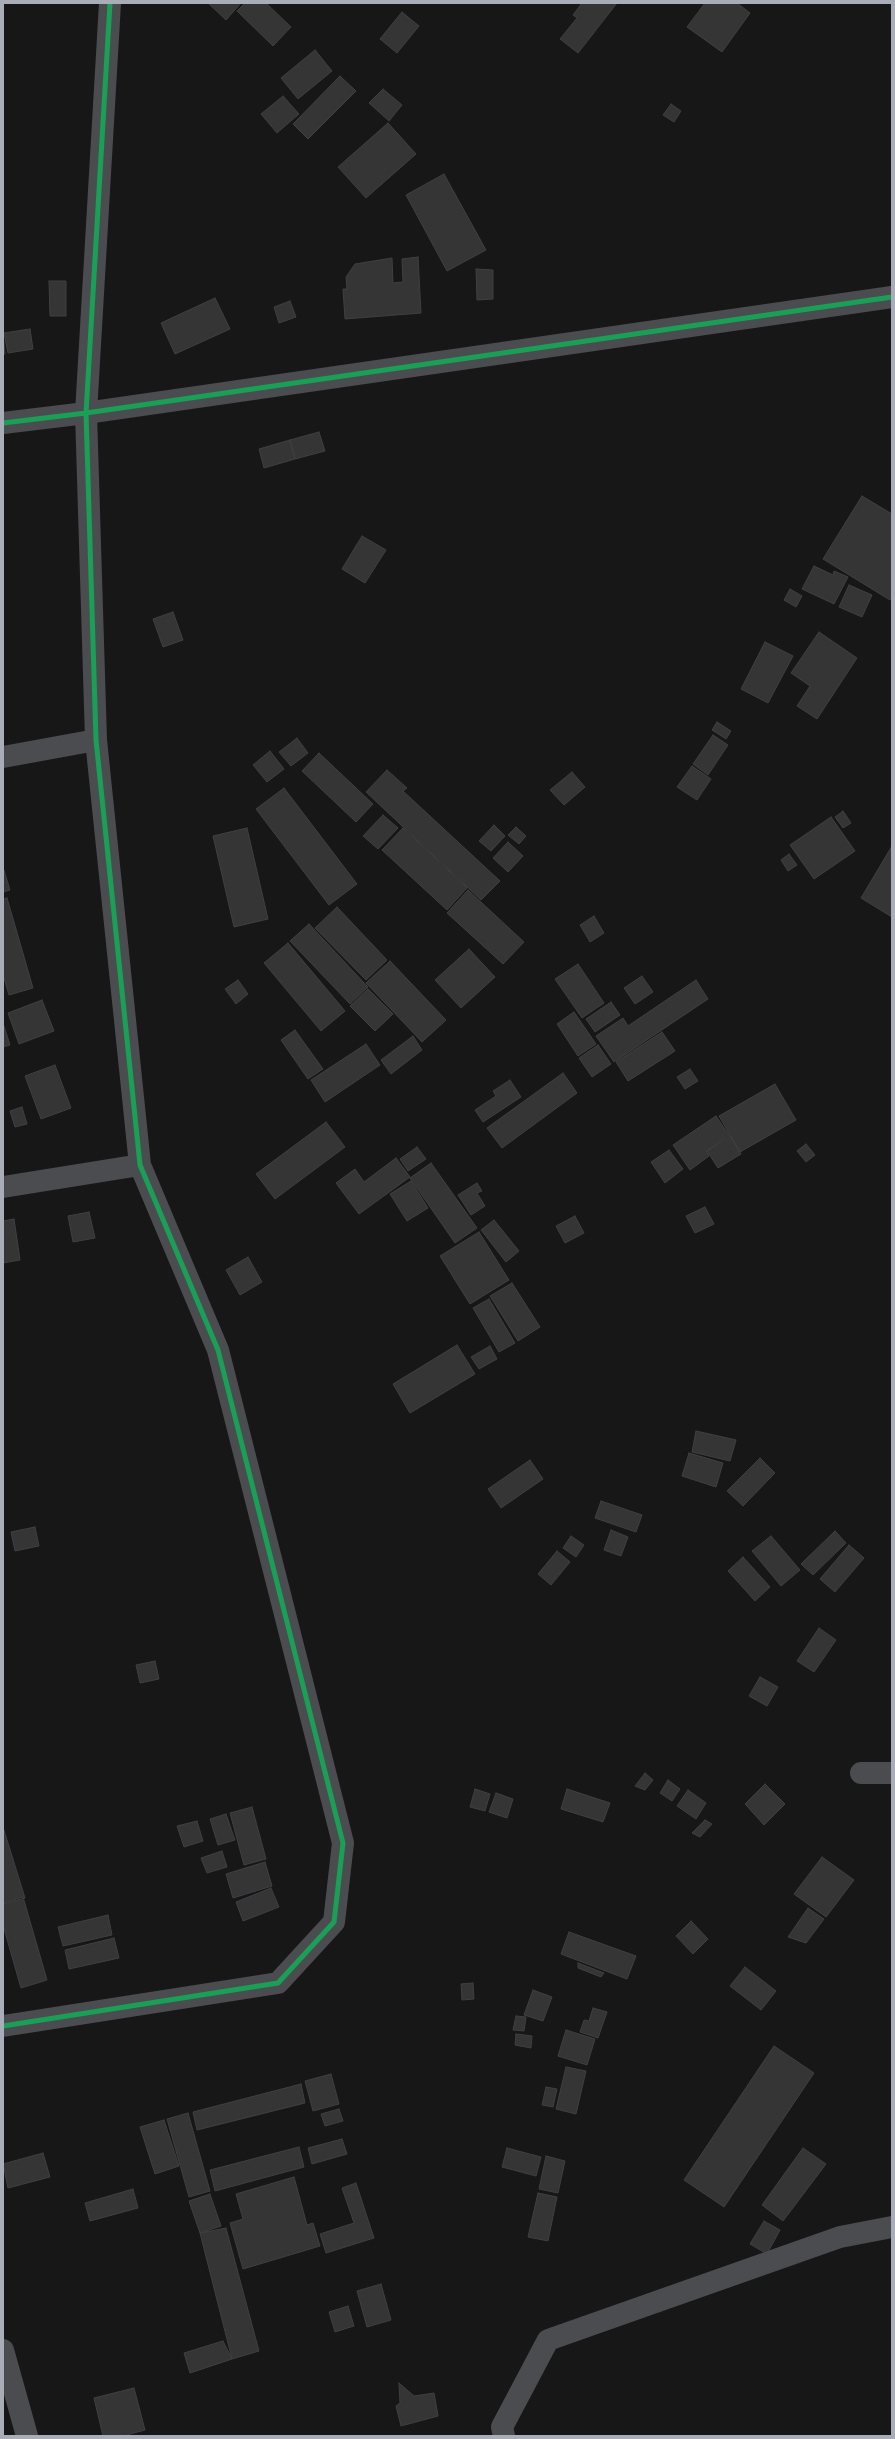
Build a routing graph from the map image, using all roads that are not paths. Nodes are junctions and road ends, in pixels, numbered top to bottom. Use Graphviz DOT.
graph roads {
  1 [pos="110,3"];
  2 [pos="892,297"];
  3 [pos="86,412"];
  4 [pos="3,422"];
  5 [pos="96,740"];
  6 [pos="3,758"];
  7 [pos="140,1165"];
  8 [pos="3,1187"];
  9 [pos="892,1773"];
  10 [pos="861,1774"];
  11 [pos="3,2026"];
  12 [pos="892,2227"];
  13 [pos="3,2350"];
  14 [pos="27,2436"];
  15 [pos="504,2436"];
  1 -- 3 [label="street"];
  2 -- 3 [label="street"];
  3 -- 4 [label="street"];
  3 -- 5 [label="street"];
  5 -- 6 [label="street"];
  5 -- 7 [label="street"];
  7 -- 8 [label="street"];
  7 -- 11 [label="street"];
  9 -- 10 [label="street"];
  12 -- 15 [label="street"];
  13 -- 14 [label="street"];
}
